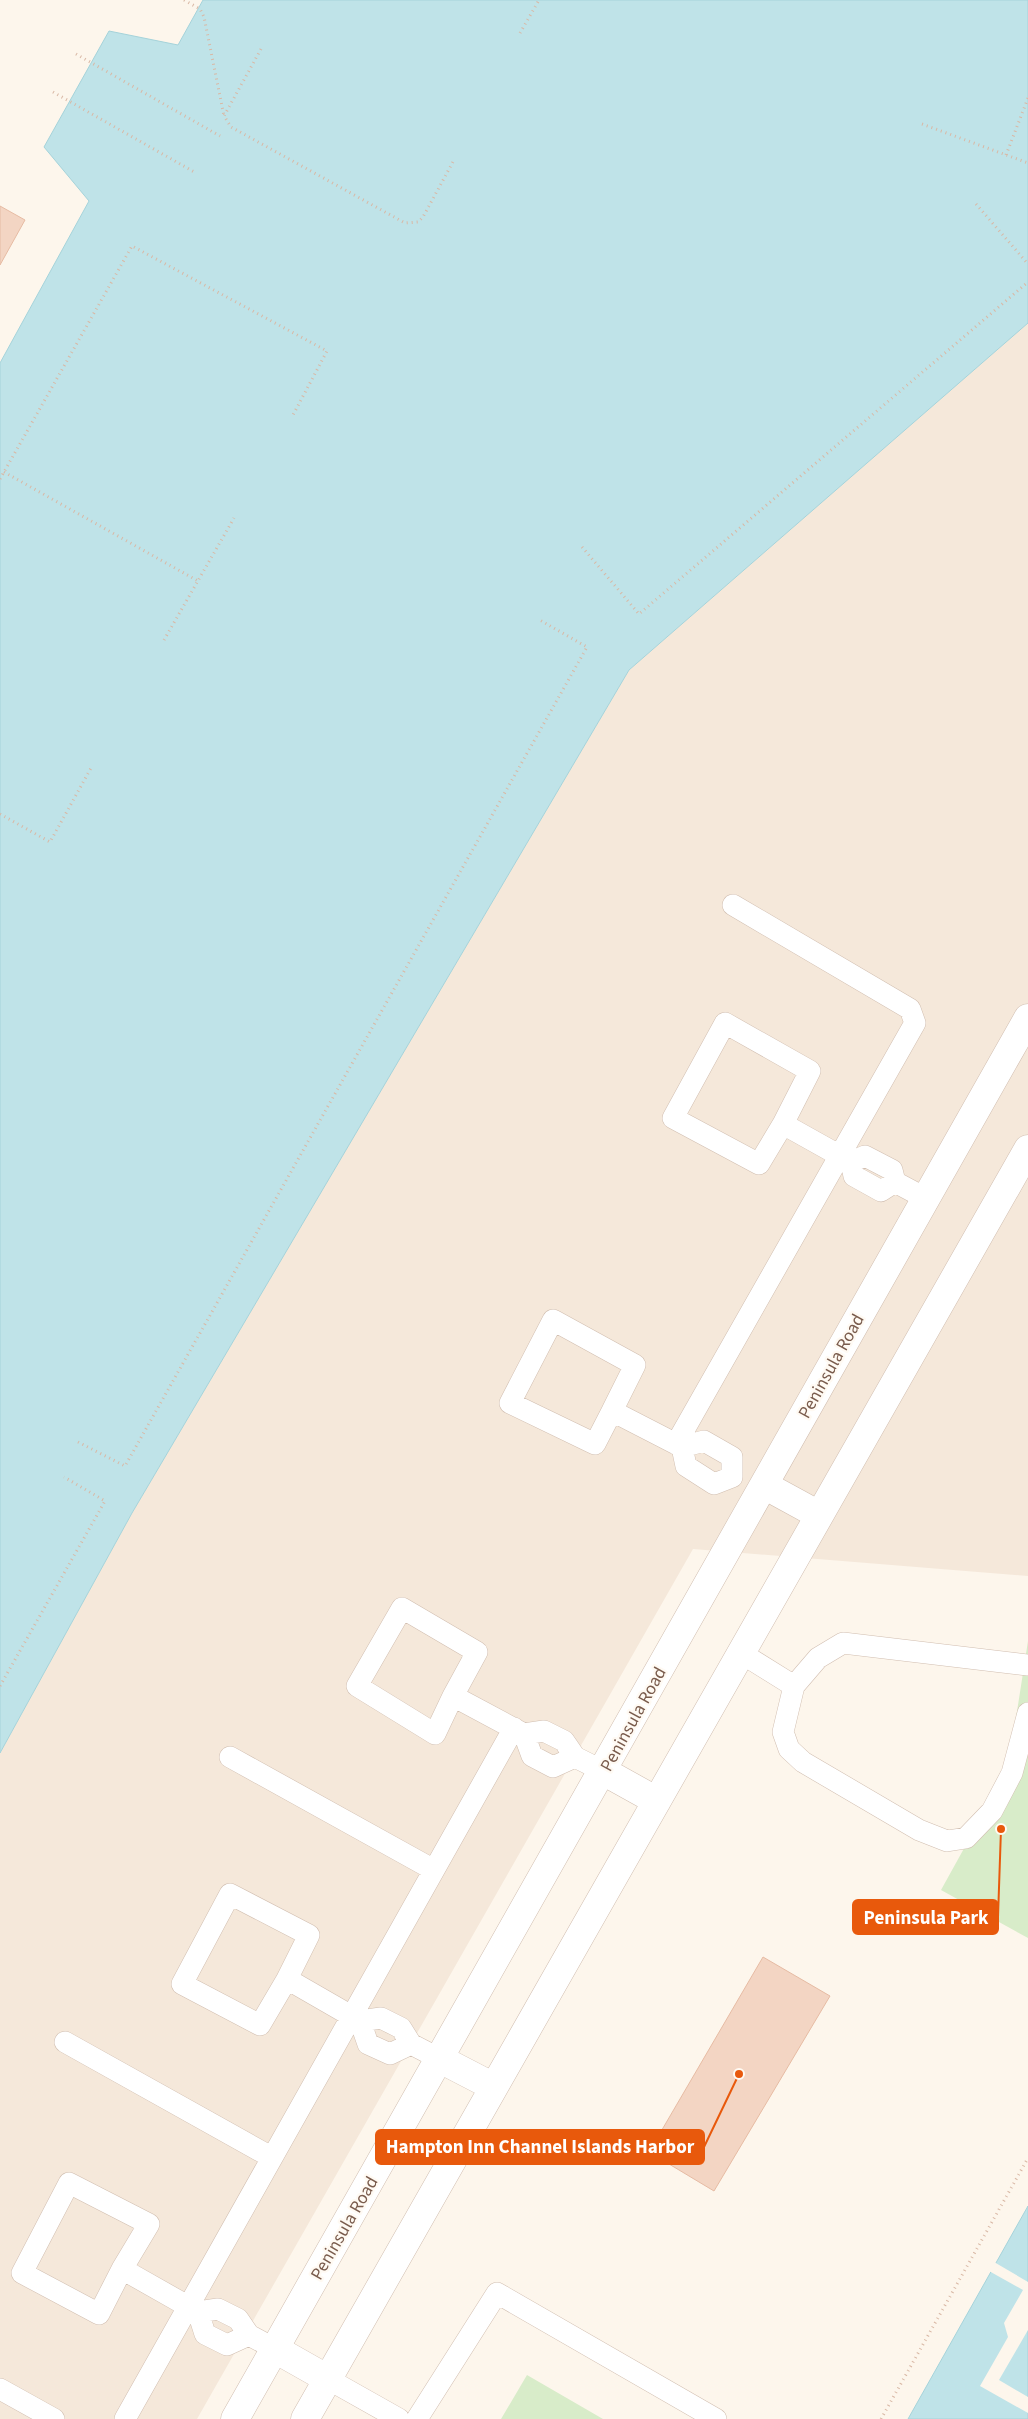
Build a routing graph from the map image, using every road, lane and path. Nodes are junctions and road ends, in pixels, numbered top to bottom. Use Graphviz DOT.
graph roads {
  1 [pos="184,0"];
  2 [pos="539,0"];
  3 [pos="520,33"];
  4 [pos="261,49"];
  5 [pos="76,54"];
  6 [pos="53,92"];
  7 [pos="1028,98"];
  8 [pos="224,116"];
  9 [pos="922,124"];
  10 [pos="220,136"];
  11 [pos="1006,155"];
  12 [pos="454,160"];
  13 [pos="1028,163"];
  14 [pos="196,173"];
  15 [pos="976,204"];
  16 [pos="1028,264"];
  17 [pos="1028,282"];
  18 [pos="293,415"];
  19 [pos="4,472"];
  20 [pos="0,479"];
  21 [pos="234,518"];
  22 [pos="582,547"];
  23 [pos="198,581"];
  24 [pos="538,619"];
  25 [pos="164,640"];
  26 [pos="91,768"];
  27 [pos="0,814"];
  28 [pos="733,905"];
  29 [pos="1025,1029"];
  30 [pos="783,1124"];
  31 [pos="1028,1149"];
  32 [pos="845,1158"];
  33 [pos="924,1198"];
  34 [pos="612,1411"];
  35 [pos="78,1442"];
  36 [pos="679,1446"];
  37 [pos="732,1476"];
  38 [pos="64,1477"];
  39 [pos="762,1489"];
  40 [pos="819,1515"];
  41 [pos="741,1653"];
  42 [pos="1028,1665"];
  43 [pos="0,1686"];
  44 [pos="794,1686"];
  45 [pos="453,1696"];
  46 [pos="1028,1713"];
  47 [pos="519,1731"];
  48 [pos="230,1757"];
  49 [pos="604,1771"];
  50 [pos="657,1801"];
  51 [pos="434,1870"];
  52 [pos="287,1979"];
  53 [pos="356,2019"];
  54 [pos="65,2042"];
  55 [pos="440,2059"];
  56 [pos="494,2087"];
  57 [pos="271,2157"];
  58 [pos="1028,2158"];
  59 [pos="122,2269"];
  60 [pos="193,2309"];
  61 [pos="275,2349"];
  62 [pos="328,2379"];
  63 [pos="0,2389"];
  64 [pos="54,2419"];
  65 [pos="125,2419"];
  66 [pos="236,2419"];
  67 [pos="305,2419"];
  68 [pos="399,2419"];
  69 [pos="417,2419"];
  70 [pos="716,2419"];
  71 [pos="881,2419"];
  1 -- 8 [label="path"];
  2 -- 3 [label="path"];
  4 -- 8 [label="path"];
  5 -- 10 [label="path"];
  6 -- 14 [label="path"];
  7 -- 11 [label="path"];
  8 -- 12 [label="path"];
  9 -- 11 [label="path"];
  11 -- 13 [label="path"];
  15 -- 16 [label="path"];
  17 -- 22 [label="path"];
  18 -- 19 [label="path"];
  19 -- 20 [label="path"];
  19 -- 23 [label="path"];
  21 -- 23 [label="path"];
  23 -- 25 [label="path"];
  24 -- 35 [label="path"];
  26 -- 27 [label="path"];
  28 -- 32 [label="lane"];
  29 -- 33 [label="street, Peninsula Road"];
  30 -- 30 [label="lane"];
  30 -- 32 [label="lane"];
  31 -- 40 [label="street"];
  32 -- 33 [label="lane"];
  32 -- 36 [label="lane"];
  33 -- 39 [label="street, Peninsula Road"];
  34 -- 34 [label="lane"];
  34 -- 36 [label="lane"];
  36 -- 37 [label="lane"];
  36 -- 37 [label="lane"];
  37 -- 39 [label="lane"];
  38 -- 43 [label="path"];
  39 -- 40 [label="street"];
  39 -- 49 [label="street, Peninsula Road"];
  40 -- 41 [label="street"];
  41 -- 44 [label="lane"];
  41 -- 50 [label="street"];
  42 -- 44 [label="lane"];
  44 -- 46 [label="lane"];
  45 -- 45 [label="lane"];
  45 -- 47 [label="lane"];
  47 -- 49 [label="lane"];
  47 -- 51 [label="lane"];
  48 -- 51 [label="lane"];
  49 -- 50 [label="street"];
  49 -- 55 [label="street, Peninsula Road"];
  50 -- 56 [label="street"];
  51 -- 53 [label="lane"];
  52 -- 52 [label="lane"];
  52 -- 53 [label="lane"];
  53 -- 55 [label="lane"];
  53 -- 57 [label="lane"];
  54 -- 57 [label="lane"];
  55 -- 56 [label="street"];
  55 -- 61 [label="street, Peninsula Road"];
  56 -- 62 [label="street"];
  57 -- 60 [label="lane"];
  58 -- 71 [label="path"];
  59 -- 59 [label="lane"];
  59 -- 60 [label="lane"];
  60 -- 61 [label="lane"];
  60 -- 65 [label="lane"];
  61 -- 62 [label="street"];
  61 -- 66 [label="street, Peninsula Road"];
  62 -- 67 [label="street"];
  62 -- 68 [label="lane"];
  63 -- 64 [label="lane"];
  69 -- 70 [label="lane"];
}
